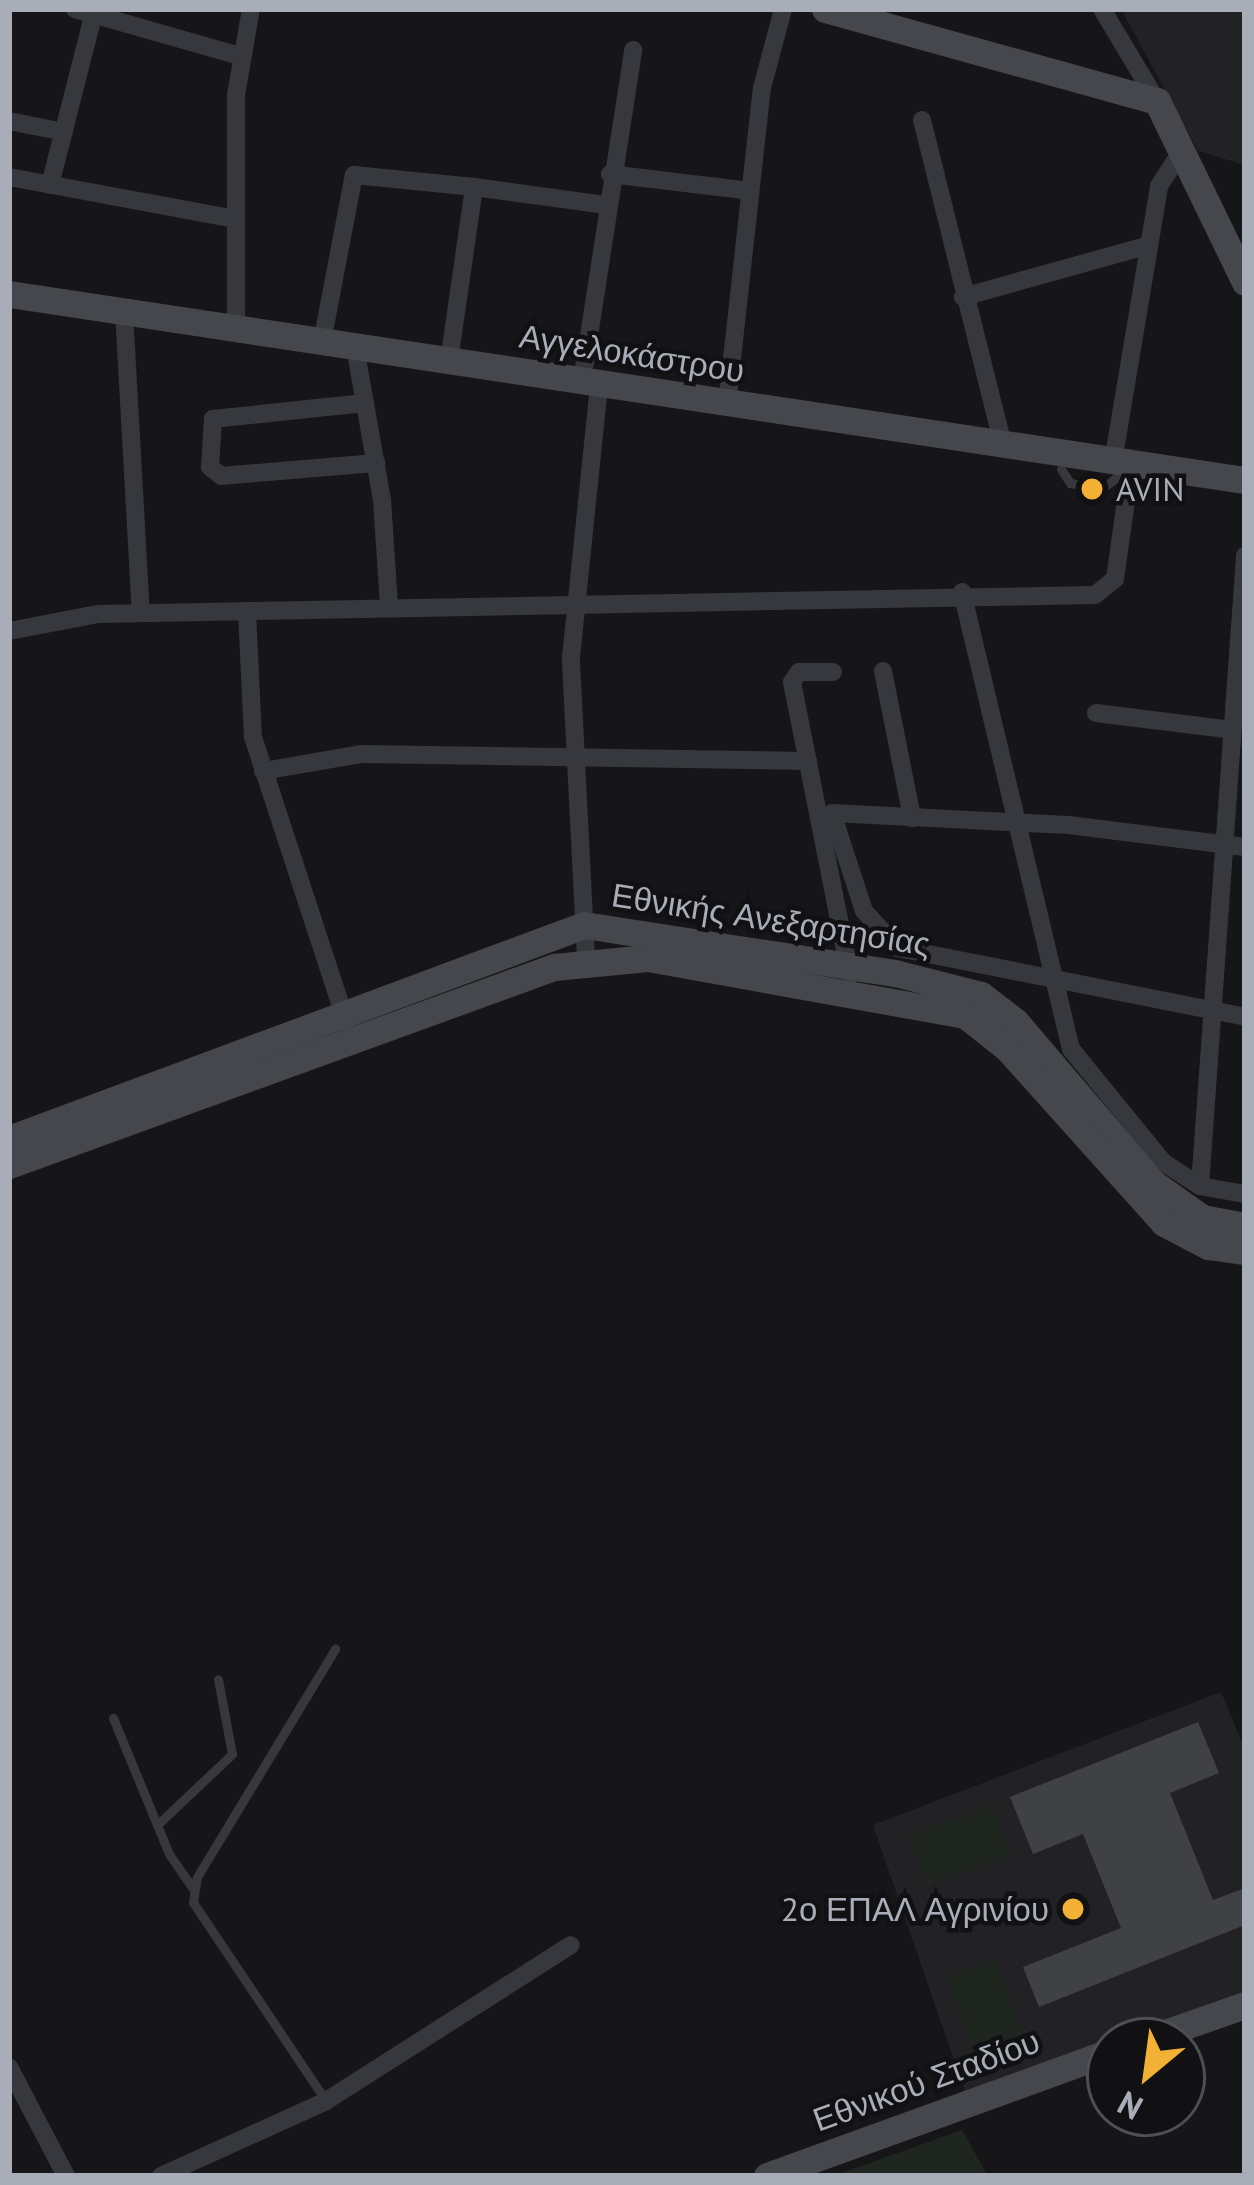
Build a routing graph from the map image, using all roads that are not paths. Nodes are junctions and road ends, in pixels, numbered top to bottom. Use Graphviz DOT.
graph roads {
  1 [pos="251,9"];
  2 [pos="783,9"];
  3 [pos="825,9"];
  4 [pos="1102,9"];
  5 [pos="88,10"];
  6 [pos="633,50"];
  7 [pos="241,56"];
  8 [pos="1157,101"];
  9 [pos="922,120"];
  10 [pos="9,121"];
  11 [pos="64,132"];
  12 [pos="1180,152"];
  13 [pos="610,174"];
  14 [pos="9,177"];
  15 [pos="50,184"];
  16 [pos="475,187"];
  17 [pos="750,191"];
  18 [pos="605,205"];
  19 [pos="236,219"];
  20 [pos="1150,245"];
  21 [pos="1245,282"];
  22 [pos="9,294"];
  23 [pos="963,297"];
  24 [pos="124,311"];
  25 [pos="236,329"];
  26 [pos="322,342"];
  27 [pos="356,347"];
  28 [pos="448,361"];
  29 [pos="590,383"];
  30 [pos="365,403"];
  31 [pos="727,404"];
  32 [pos="1003,446"];
  33 [pos="376,463"];
  34 [pos="1120,468"];
  35 [pos="1060,470"];
  36 [pos="1245,480"];
  37 [pos="1245,556"];
  38 [pos="962,592"];
  39 [pos="576,602"];
  40 [pos="389,605"];
  41 [pos="247,611"];
  42 [pos="141,613"];
  43 [pos="9,631"];
  44 [pos="883,671"];
  45 [pos="833,672"];
  46 [pos="1096,712"];
  47 [pos="1232,730"];
  48 [pos="576,756"];
  49 [pos="808,761"];
  50 [pos="263,771"];
  51 [pos="912,818"];
  52 [pos="1020,823"];
  53 [pos="1236,846"];
  54 [pos="584,925"];
  55 [pos="586,958"];
  56 [pos="1053,974"];
  57 [pos="851,978"];
  58 [pos="341,1010"];
  59 [pos="1217,1013"];
  60 [pos="1245,1017"];
  61 [pos="353,1037"];
  62 [pos="9,1139"];
  63 [pos="9,1165"];
  64 [pos="1201,1186"];
  65 [pos="1245,1194"];
  66 [pos="1245,1226"];
  67 [pos="1245,1251"];
  68 [pos="334,1649"];
  69 [pos="218,1678"];
  70 [pos="113,1718"];
  71 [pos="157,1825"];
  72 [pos="194,1890"];
  73 [pos="571,1945"];
  74 [pos="1245,2005"];
  75 [pos="1206,2019"];
  76 [pos="1086,2061"];
  77 [pos="9,2067"];
  78 [pos="326,2101"];
  79 [pos="66,2176"];
  80 [pos="161,2176"];
  81 [pos="766,2176"];
  1 -- 7 [label="street"];
  2 -- 17 [label="street"];
  3 -- 8 [label="street"];
  4 -- 8 [label="street"];
  5 -- 7 [label="street"];
  5 -- 11 [label="street"];
  6 -- 13 [label="street"];
  7 -- 19 [label="street"];
  8 -- 12 [label="street"];
  9 -- 23 [label="street"];
  10 -- 11 [label="street"];
  11 -- 15 [label="street"];
  12 -- 20 [label="street"];
  12 -- 21 [label="street"];
  13 -- 17 [label="street"];
  13 -- 18 [label="street"];
  14 -- 15 [label="street"];
  15 -- 19 [label="street"];
  16 -- 18 [label="street"];
  16 -- 26 [label="street"];
  16 -- 28 [label="street"];
  17 -- 31 [label="street"];
  18 -- 29 [label="street"];
  19 -- 25 [label="street"];
  20 -- 23 [label="street"];
  20 -- 34 [label="street"];
  22 -- 24 [label="street, Αγγελοκάστρου"];
  23 -- 32 [label="street"];
  24 -- 25 [label="street, Αγγελοκάστρου"];
  24 -- 42 [label="street"];
  25 -- 26 [label="street, Αγγελοκάστρου"];
  26 -- 27 [label="street, Αγγελοκάστρου"];
  27 -- 28 [label="street, Αγγελοκάστρου"];
  27 -- 30 [label="street"];
  28 -- 29 [label="street, Αγγελοκάστρου"];
  29 -- 31 [label="street, Αγγελοκάστρου"];
  29 -- 39 [label="street"];
  30 -- 33 [label="street"];
  30 -- 33 [label="street"];
  31 -- 32 [label="street, Αγγελοκάστρου"];
  32 -- 34 [label="street, Αγγελοκάστρου"];
  33 -- 40 [label="street"];
  34 -- 35 [label="lane"];
  34 -- 36 [label="street, Αγγελοκάστρου"];
  34 -- 38 [label="street"];
  37 -- 47 [label="street"];
  38 -- 39 [label="street"];
  38 -- 52 [label="street"];
  39 -- 40 [label="street"];
  39 -- 48 [label="street"];
  40 -- 41 [label="street"];
  41 -- 42 [label="street"];
  41 -- 50 [label="street"];
  42 -- 43 [label="street"];
  44 -- 51 [label="street"];
  45 -- 49 [label="street"];
  46 -- 47 [label="street"];
  47 -- 53 [label="street"];
  48 -- 49 [label="street"];
  48 -- 50 [label="street"];
  48 -- 54 [label="street"];
  49 -- 57 [label="street"];
  50 -- 58 [label="street"];
  51 -- 52 [label="street"];
  51 -- 56 [label="street"];
  52 -- 53 [label="street"];
  52 -- 56 [label="street"];
  53 -- 59 [label="street"];
  54 -- 55 [label="street"];
  54 -- 57 [label="street, Εθνικής Ανεξαρτησίας"];
  54 -- 58 [label="street, Εθνικής Ανεξαρτησίας"];
  55 -- 57 [label="street, Εθνικής Ανεξαρτησίας"];
  55 -- 61 [label="street, Εθνικής Ανεξαρτησίας"];
  56 -- 59 [label="street"];
  56 -- 64 [label="street"];
  57 -- 66 [label="street, Εθνικής Ανεξαρτησίας"];
  57 -- 67 [label="street, Εθνικής Ανεξαρτησίας"];
  58 -- 61 [label="street"];
  58 -- 62 [label="street, Εθνικής Ανεξαρτησίας"];
  59 -- 60 [label="street"];
  59 -- 64 [label="street"];
  61 -- 63 [label="street, Εθνικής Ανεξαρτησίας"];
  64 -- 65 [label="street"];
  68 -- 72 [label="lane"];
  69 -- 71 [label="lane"];
  70 -- 71 [label="lane"];
  71 -- 72 [label="lane"];
  72 -- 78 [label="lane"];
  73 -- 78 [label="street"];
  74 -- 75 [label="street"];
  76 -- 81 [label="street, Εθνικού Σταδίου"];
  77 -- 79 [label="street"];
  78 -- 80 [label="street"];
}
